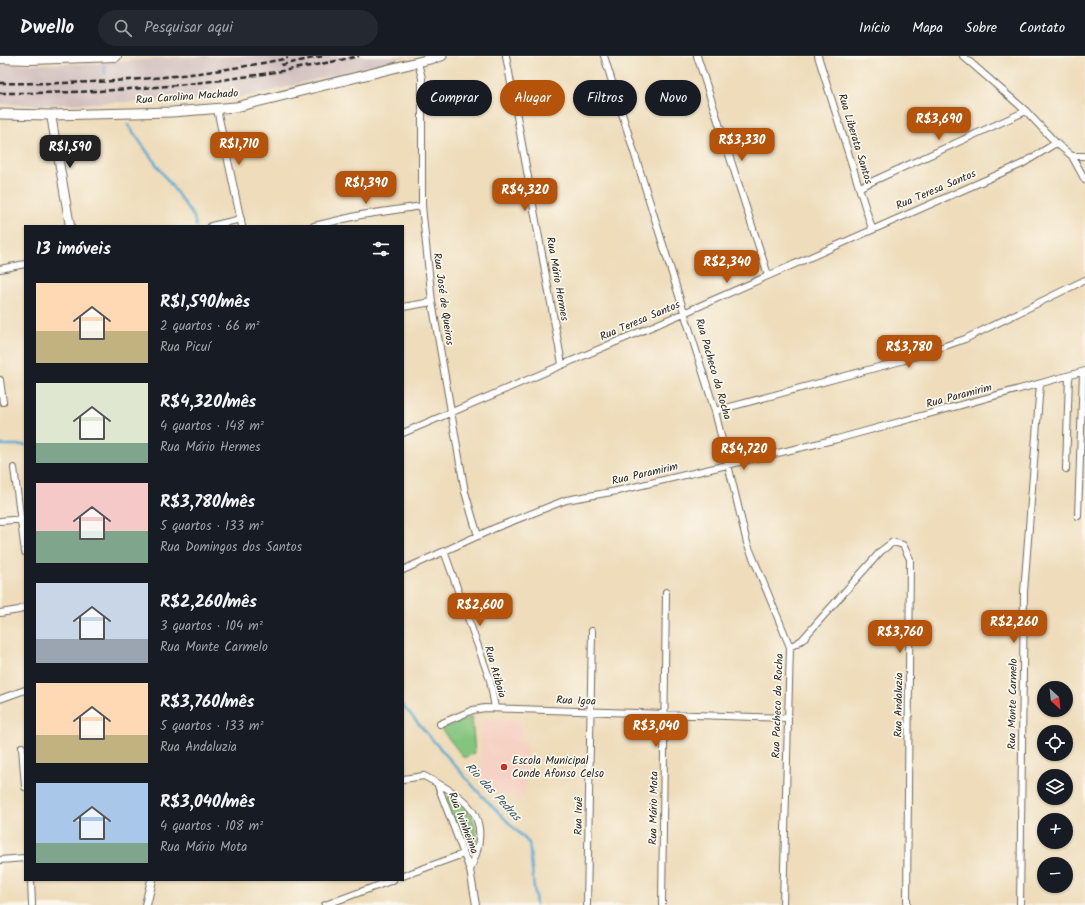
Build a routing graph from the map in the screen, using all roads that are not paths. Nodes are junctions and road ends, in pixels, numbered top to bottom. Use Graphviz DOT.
graph roads {
  1 [pos="114,56"];
  2 [pos="442,56"];
  3 [pos="506,56"];
  4 [pos="604,56"];
  5 [pos="697,56"];
  6 [pos="818,56"];
  7 [pos="963,56"];
  8 [pos="30,57"];
  9 [pos="0,58"];
  10 [pos="418,63"];
  11 [pos="217,109"];
  12 [pos="1026,111"];
  13 [pos="0,114"];
  14 [pos="52,115"];
  15 [pos="1056,143"];
  16 [pos="1072,156"];
  17 [pos="1085,156"];
  18 [pos="1085,180"];
  19 [pos="860,188"];
  20 [pos="422,206"];
  21 [pos="242,223"];
  22 [pos="70,225"];
  23 [pos="221,225"];
  24 [pos="318,225"];
  25 [pos="872,229"];
  26 [pos="24,264"];
  27 [pos="0,269"];
  28 [pos="768,275"];
  29 [pos="1085,280"];
  30 [pos="432,302"];
  31 [pos="404,307"];
  32 [pos="686,312"];
  33 [pos="562,364"];
  34 [pos="1084,371"];
  35 [pos="1069,376"];
  36 [pos="0,380"];
  37 [pos="1040,384"];
  38 [pos="3,402"];
  39 [pos="451,411"];
  40 [pos="715,411"];
  41 [pos="404,433"];
  42 [pos="729,466"];
  43 [pos="14,468"];
  44 [pos="1066,469"];
  45 [pos="1078,516"];
  46 [pos="22,519"];
  47 [pos="0,521"];
  48 [pos="478,536"];
  49 [pos="24,541"];
  50 [pos="444,551"];
  51 [pos="404,570"];
  52 [pos="666,592"];
  53 [pos="24,608"];
  54 [pos="0,613"];
  55 [pos="592,631"];
  56 [pos="790,647"];
  57 [pos="24,690"];
  58 [pos="0,699"];
  59 [pos="495,708"];
  60 [pos="591,712"];
  61 [pos="666,714"];
  62 [pos="787,718"];
  63 [pos="440,724"];
  64 [pos="22,747"];
  65 [pos="24,774"];
  66 [pos="404,779"];
  67 [pos="437,783"];
  68 [pos="463,854"];
  69 [pos="24,858"];
  70 [pos="0,860"];
  71 [pos="470,870"];
  72 [pos="404,876"];
  73 [pos="31,881"];
  74 [pos="152,881"];
  75 [pos="390,881"];
  76 [pos="32,905"];
  77 [pos="146,905"];
  78 [pos="325,905"];
  79 [pos="476,905"];
  80 [pos="587,905"];
  81 [pos="662,905"];
  82 [pos="783,905"];
  83 [pos="907,905"];
  84 [pos="1020,905"];
  1 -- 8 [label="main road"];
  2 -- 10 [label="main road, Rua Carolina Machado"];
  3 -- 33 [label="street, Rua Mário Hermes"];
  4 -- 32 [label="street, Rua Pacheco da Rocha"];
  5 -- 28 [label="street"];
  6 -- 19 [label="street, Rua Liberata Santos"];
  7 -- 12 [label="street"];
  8 -- 9 [label="main road"];
  10 -- 11 [label="main road, Rua Carolina Machado"];
  10 -- 20 [label="street, Rua José de Queiros"];
  11 -- 14 [label="main road, Rua Carolina Machado"];
  11 -- 21 [label="street"];
  12 -- 15 [label="street"];
  12 -- 19 [label="street"];
  13 -- 14 [label="main road, Rua Carolina Machado"];
  14 -- 22 [label="street"];
  15 -- 16 [label="street"];
  15 -- 25 [label="street, Rua Teresa Santos"];
  16 -- 17 [label="street"];
  16 -- 18 [label="street"];
  19 -- 25 [label="street, Rua Liberata Santos"];
  20 -- 24 [label="street"];
  20 -- 30 [label="street, Rua José de Queiros"];
  21 -- 23 [label="street"];
  25 -- 28 [label="street, Rua Teresa Santos"];
  26 -- 27 [label="street"];
  28 -- 32 [label="street, Rua Teresa Santos"];
  29 -- 40 [label="street"];
  30 -- 31 [label="street"];
  30 -- 39 [label="street, Rua José de Queiros"];
  32 -- 33 [label="street, Rua Teresa Santos"];
  32 -- 40 [label="street, Rua Pacheco da Rocha"];
  33 -- 39 [label="street, Rua Teresa Santos"];
  34 -- 35 [label="street, Rua Paramirim"];
  34 -- 45 [label="street"];
  35 -- 37 [label="street, Rua Paramirim"];
  35 -- 44 [label="street"];
  36 -- 38 [label="street"];
  37 -- 42 [label="street, Rua Paramirim"];
  37 -- 84 [label="street, Rua Monte Carmelo"];
  39 -- 41 [label="street, Rua Teresa Santos"];
  39 -- 48 [label="street, Rua José de Queiros"];
  40 -- 42 [label="street, Rua Pacheco da Rocha"];
  42 -- 48 [label="street, Rua Paramirim"];
  42 -- 56 [label="street, Rua Pacheco da Rocha"];
  43 -- 46 [label="street"];
  46 -- 47 [label="street"];
  46 -- 49 [label="street"];
  48 -- 50 [label="street, Rua Paramirim"];
  50 -- 51 [label="street, Rua Paramirim"];
  50 -- 59 [label="street, Rua Atibaia"];
  52 -- 61 [label="street, Rua Mário Mota"];
  53 -- 54 [label="street"];
  55 -- 60 [label="street, Rua Iruê"];
  56 -- 62 [label="street, Rua Pacheco da Rocha"];
  56 -- 83 [label="street, Rua Andaluzia"];
  57 -- 58 [label="street"];
  59 -- 60 [label="street, Rua Igoa"];
  59 -- 63 [label="street, Rua Igoa"];
  60 -- 61 [label="street, Rua Igoa"];
  60 -- 80 [label="street, Rua Iruê"];
  61 -- 62 [label="street, Rua Igoa"];
  61 -- 81 [label="street, Rua Mário Mota"];
  62 -- 82 [label="street, Rua Pacheco da Rocha"];
  64 -- 65 [label="street"];
  66 -- 67 [label="street, Rua Ivinheima"];
  67 -- 68 [label="street, Rua Ivinheima"];
  67 -- 71 [label="street, Rua Ivinheima"];
  68 -- 71 [label="street, Rua Ivinheima"];
  68 -- 72 [label="street"];
  69 -- 70 [label="street"];
  71 -- 79 [label="street, Rua Ivinheima"];
  73 -- 76 [label="street"];
  74 -- 77 [label="street"];
  75 -- 78 [label="street"];
}
